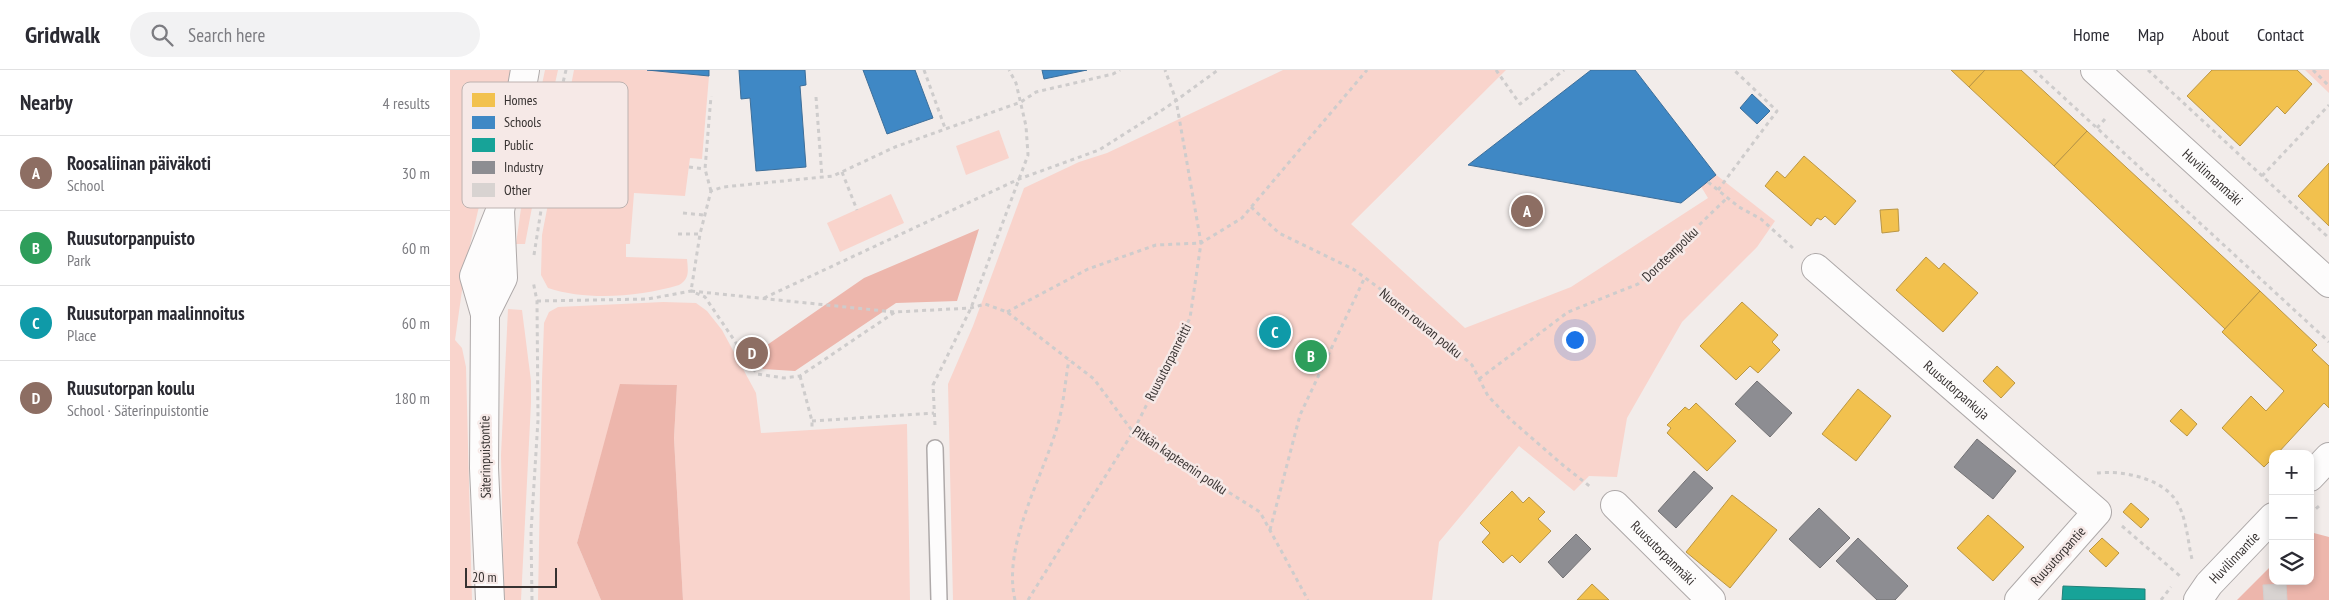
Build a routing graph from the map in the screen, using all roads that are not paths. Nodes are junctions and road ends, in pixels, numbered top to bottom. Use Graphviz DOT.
graph roads {
  1 [pos="2095,70"];
  2 [pos="501,208"];
  3 [pos="1816,268"];
  4 [pos="2329,283"];
  5 [pos="935,448"];
  6 [pos="2329,457"];
  7 [pos="2314,473"];
  8 [pos="1615,505"];
  9 [pos="2097,512"];
  10 [pos="2269,521"];
  11 [pos="490,600"];
  12 [pos="939,600"];
  13 [pos="1711,600"];
  14 [pos="2020,600"];
  15 [pos="2198,600"];
  1 -- 4 [label="street, Huvilinnanmäki"];
  2 -- 11 [label="street, Säterinpuistontie"];
  3 -- 9 [label="street, Ruusutorpankuja"];
  5 -- 12 [label="lane"];
  6 -- 7 [label="street"];
  8 -- 13 [label="street, Ruusutorpanmäki"];
  9 -- 14 [label="street, Ruusutorpantie"];
  10 -- 15 [label="street, Huvilinnantie"];
}
